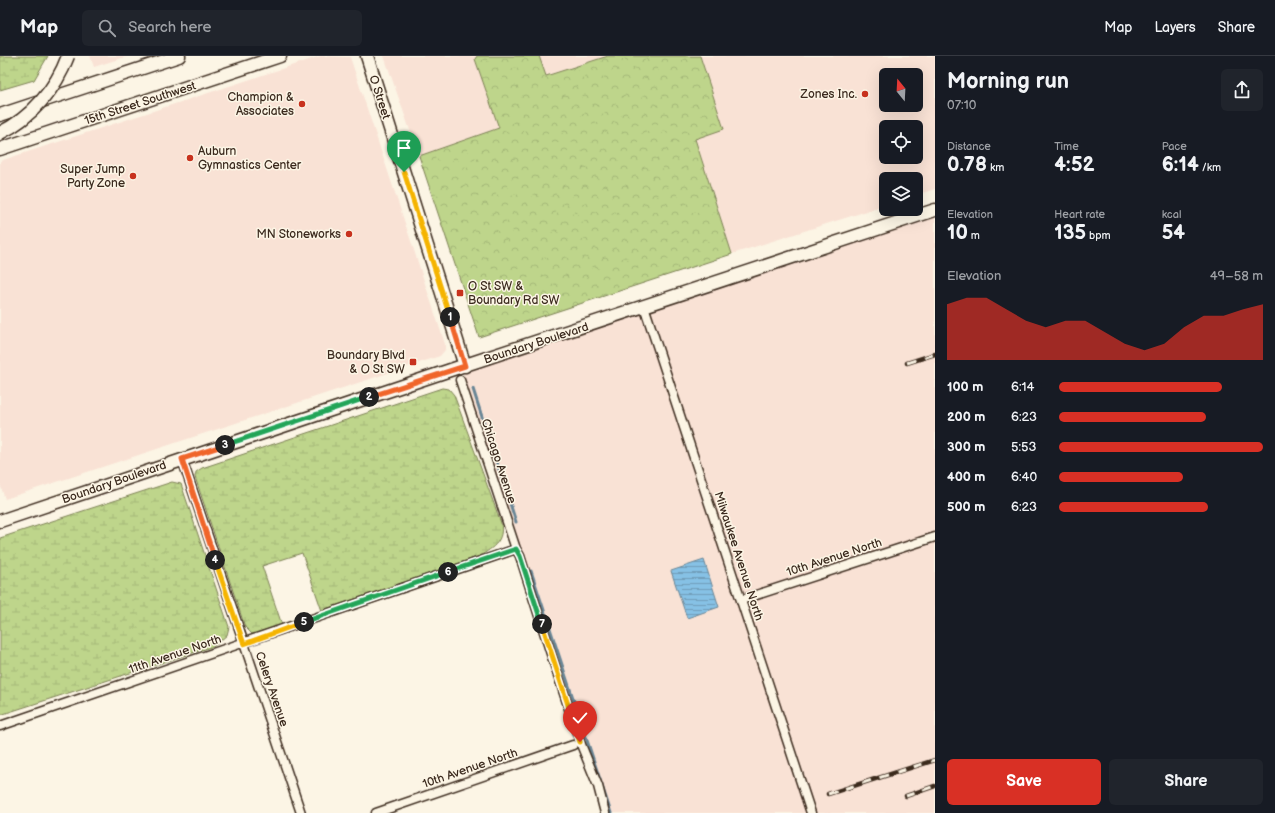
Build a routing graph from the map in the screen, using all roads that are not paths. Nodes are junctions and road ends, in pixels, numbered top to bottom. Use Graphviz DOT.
graph roads {
  1 [pos="68,56"];
  2 [pos="179,56"];
  3 [pos="280,56"];
  4 [pos="367,56"];
  5 [pos="0,115"];
  6 [pos="0,133"];
  7 [pos="0,149"];
  8 [pos="935,210"];
  9 [pos="644,306"];
  10 [pos="465,366"];
  11 [pos="460,380"];
  12 [pos="182,459"];
  13 [pos="0,521"];
  14 [pos="935,537"];
  15 [pos="516,549"];
  16 [pos="741,600"];
  17 [pos="244,644"];
  18 [pos="0,726"];
  19 [pos="573,745"];
  20 [pos="301,813"];
  21 [pos="376,813"];
  22 [pos="605,813"];
  23 [pos="811,813"];
  1 -- 6 [label="street, bridge"];
  2 -- 5 [label="street"];
  3 -- 7 [label="street, 15th Street Southwest"];
  4 -- 10 [label="street, O Street"];
  8 -- 9 [label="street, Boundary Boulevard"];
  9 -- 10 [label="street, Boundary Boulevard"];
  9 -- 16 [label="street, Milwaukee Avenue North"];
  10 -- 12 [label="street, Boundary Boulevard"];
  11 -- 15 [label="street, Chicago Avenue"];
  12 -- 13 [label="street, Boundary Boulevard"];
  12 -- 17 [label="street, Celery Avenue"];
  14 -- 16 [label="street, 10th Avenue North"];
  15 -- 17 [label="street, 11th Avenue North"];
  15 -- 22 [label="street, Chicago Avenue"];
  16 -- 23 [label="street, Milwaukee Avenue North"];
  17 -- 18 [label="street, 11th Avenue North"];
  17 -- 20 [label="street, Celery Avenue"];
  19 -- 21 [label="street, 10th Avenue North"];
}
